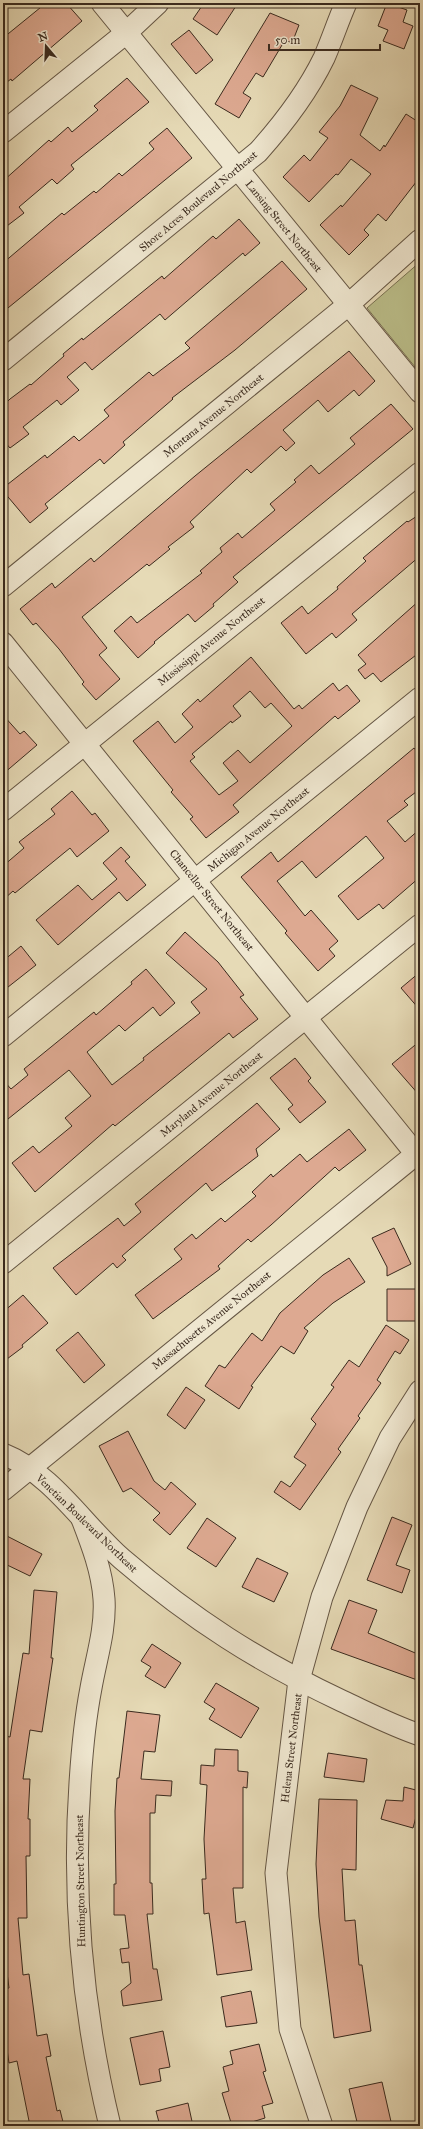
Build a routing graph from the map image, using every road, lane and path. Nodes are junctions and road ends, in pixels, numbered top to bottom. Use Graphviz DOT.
graph roads {
  1 [pos="102,3"];
  2 [pos="158,3"];
  3 [pos="346,3"];
  4 [pos="126,33"];
  5 [pos="3,132"];
  6 [pos="238,170"];
  7 [pos="420,240"];
  8 [pos="348,305"];
  9 [pos="3,360"];
  10 [pos="420,392"];
  11 [pos="420,473"];
  12 [pos="3,586"];
  13 [pos="3,642"];
  14 [pos="420,698"];
  15 [pos="85,743"];
  16 [pos="3,810"];
  17 [pos="195,881"];
  18 [pos="420,925"];
  19 [pos="307,1017"];
  20 [pos="3,1036"];
  21 [pos="419,1155"];
  22 [pos="3,1264"];
  23 [pos="420,1391"];
  24 [pos="3,1454"];
  25 [pos="30,1468"];
  26 [pos="3,1490"];
  27 [pos="82,1519"];
  28 [pos="298,1680"];
  29 [pos="420,1734"];
  30 [pos="110,2126"];
  31 [pos="322,2126"];
  1 -- 4 [label="street, Lansing Street Northeast"];
  2 -- 4 [label="street"];
  3 -- 6 [label="street, Shore Acres Boulevard Northeast"];
  4 -- 5 [label="street"];
  4 -- 6 [label="street, Lansing Street Northeast"];
  6 -- 8 [label="street, Lansing Street Northeast"];
  6 -- 9 [label="street, Shore Acres Boulevard Northeast"];
  7 -- 8 [label="street, Montana Avenue Northeast"];
  8 -- 10 [label="street, Lansing Street Northeast"];
  8 -- 12 [label="street, Montana Avenue Northeast"];
  11 -- 15 [label="street, Mississippi Avenue Northeast"];
  13 -- 15 [label="street, Chancellor Street Northeast"];
  14 -- 17 [label="street, Michigan Avenue Northeast"];
  15 -- 16 [label="street, Mississippi Avenue Northeast"];
  15 -- 17 [label="street, Chancellor Street Northeast"];
  17 -- 19 [label="street, Chancellor Street Northeast"];
  17 -- 20 [label="street, Michigan Avenue Northeast"];
  18 -- 19 [label="street, Maryland Avenue Northeast"];
  19 -- 21 [label="street, Chancellor Street Northeast"];
  19 -- 22 [label="street, Maryland Avenue Northeast"];
  21 -- 25 [label="street, Massachusetts Avenue Northeast"];
  23 -- 28 [label="street, Helena Street Northeast"];
  24 -- 25 [label="street, Venetian Boulevard Northeast"];
  25 -- 26 [label="street, Massachusetts Avenue Northeast"];
  25 -- 27 [label="street, Venetian Boulevard Northeast"];
  27 -- 28 [label="street, Venetian Boulevard Northeast"];
  27 -- 30 [label="street, Huntington Street Northeast"];
  28 -- 29 [label="street, Venetian Boulevard Northeast"];
  28 -- 31 [label="street, Helena Street Northeast"];
}
